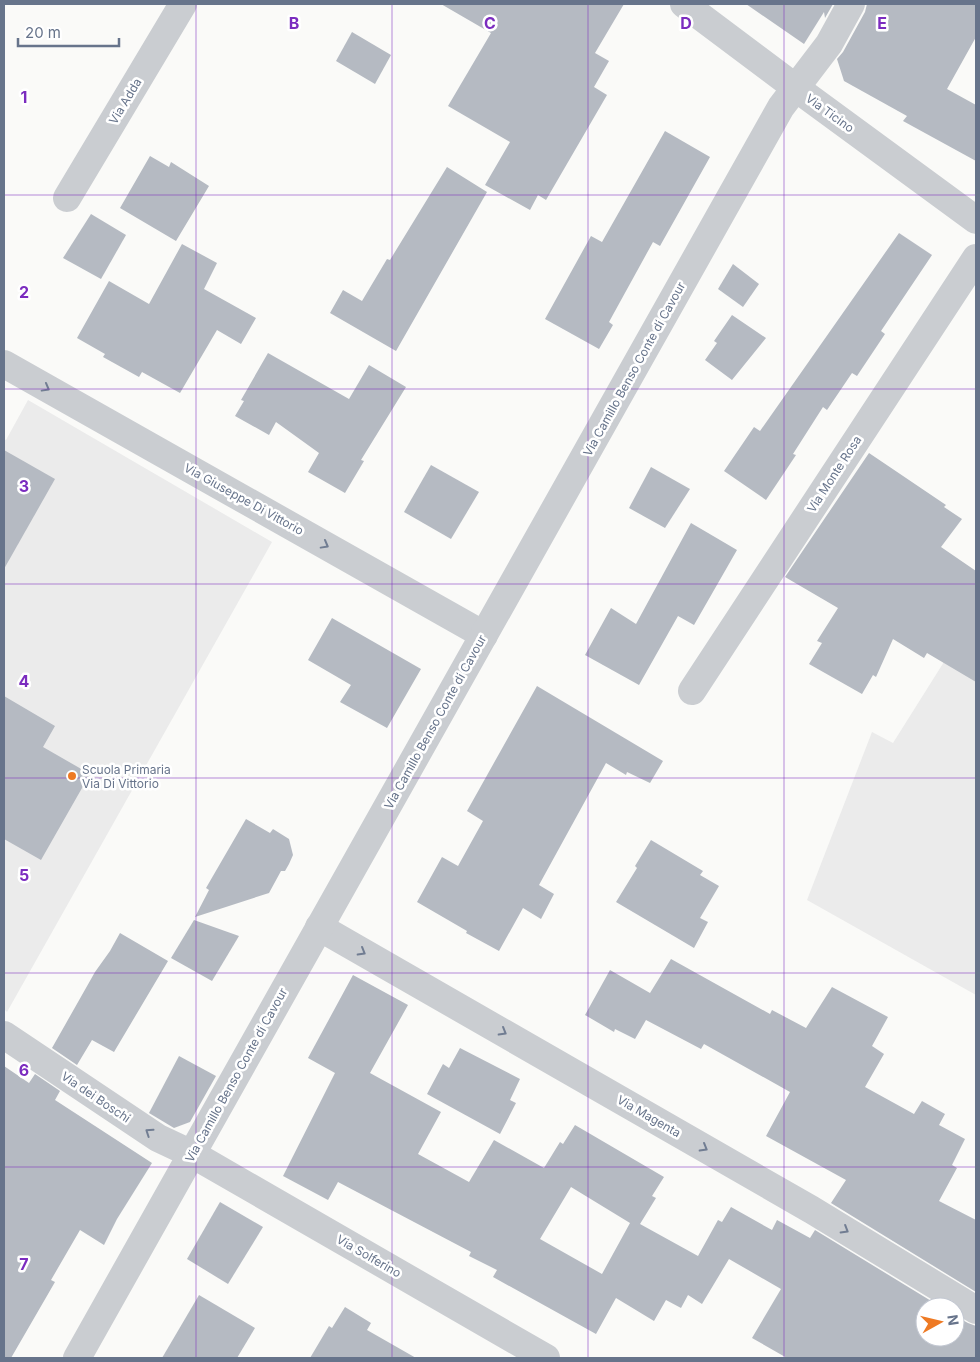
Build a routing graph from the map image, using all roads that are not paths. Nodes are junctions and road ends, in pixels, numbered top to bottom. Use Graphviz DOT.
graph roads {
  1 [pos="183,4"];
  2 [pos="684,4"];
  3 [pos="851,4"];
  4 [pos="796,88"];
  5 [pos="67,198"];
  6 [pos="976,220"];
  7 [pos="976,258"];
  8 [pos="4,364"];
  9 [pos="484,635"];
  10 [pos="692,691"];
  11 [pos="319,927"];
  12 [pos="4,1035"];
  13 [pos="192,1154"];
  14 [pos="976,1310"];
  15 [pos="77,1358"];
  16 [pos="546,1358"];
  1 -- 5 [label="street, Via Adda"];
  2 -- 4 [label="street, Via Ticino"];
  3 -- 4 [label="street, Via Camillo Benso Conte di Cavour"];
  4 -- 6 [label="street, Via Ticino"];
  4 -- 9 [label="street, Via Camillo Benso Conte di Cavour"];
  7 -- 10 [label="street, Via Monte Rosa"];
  8 -- 9 [label="street, Via Giuseppe Di Vittorio, one-way"];
  9 -- 11 [label="street, Via Camillo Benso Conte di Cavour"];
  11 -- 13 [label="street, Via Camillo Benso Conte di Cavour"];
  11 -- 14 [label="street, Via Magenta, one-way"];
  13 -- 12 [label="street, Via dei Boschi, one-way"];
  13 -- 15 [label="street, Via Camillo Benso Conte di Cavour"];
  13 -- 16 [label="street, Via Solferino"];
}
